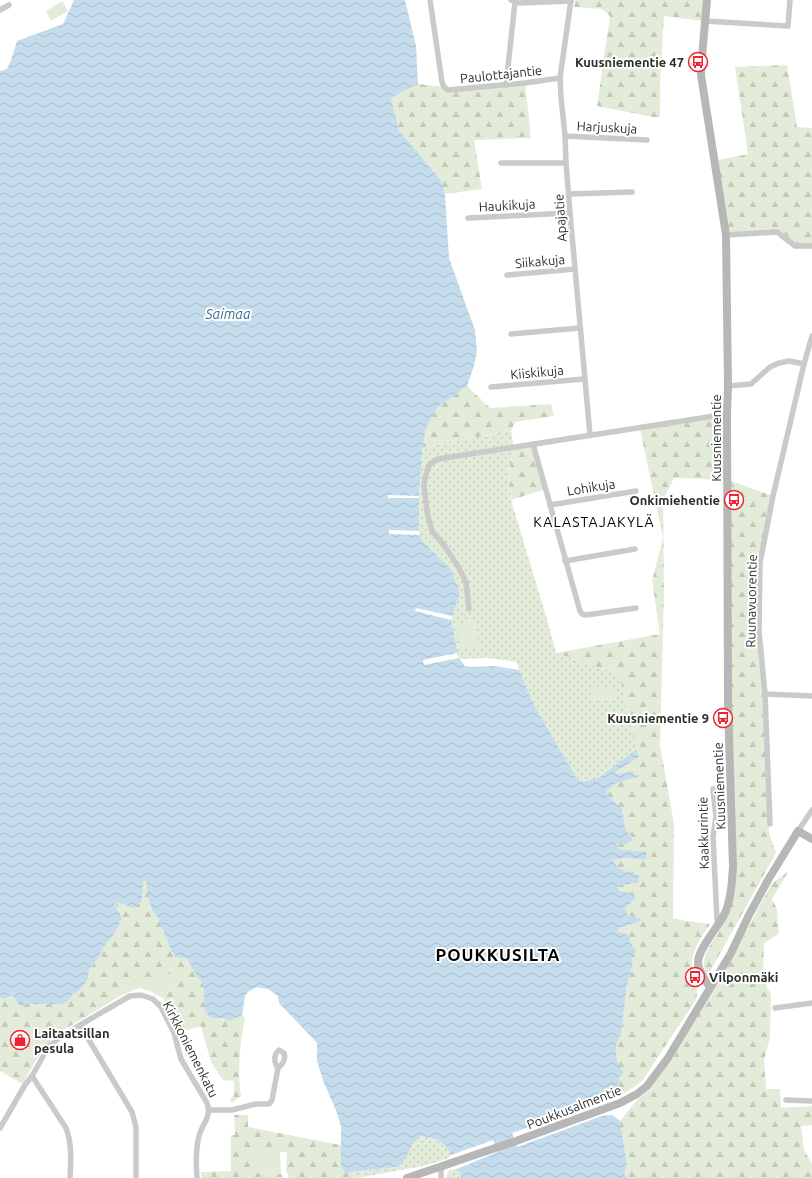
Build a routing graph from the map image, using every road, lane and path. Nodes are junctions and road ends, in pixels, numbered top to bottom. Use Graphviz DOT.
graph roads {
  1 [pos="430,0"];
  2 [pos="571,0"];
  3 [pos="707,0"];
  4 [pos="790,0"];
  5 [pos="513,1"];
  6 [pos="9,5"];
  7 [pos="0,10"];
  8 [pos="705,21"];
  9 [pos="560,78"];
  10 [pos="506,85"];
  11 [pos="565,136"];
  12 [pos="647,140"];
  13 [pos="501,163"];
  14 [pos="566,163"];
  15 [pos="632,192"];
  16 [pos="569,194"];
  17 [pos="570,213"];
  18 [pos="468,218"];
  19 [pos="726,235"];
  20 [pos="812,246"];
  21 [pos="575,269"];
  22 [pos="507,275"];
  23 [pos="580,328"];
  24 [pos="511,334"];
  25 [pos="812,336"];
  26 [pos="804,364"];
  27 [pos="584,379"];
  28 [pos="728,386"];
  29 [pos="491,387"];
  30 [pos="727,414"];
  31 [pos="590,435"];
  32 [pos="533,444"];
  33 [pos="636,491"];
  34 [pos="550,505"];
  35 [pos="635,549"];
  36 [pos="565,561"];
  37 [pos="636,608"];
  38 [pos="469,609"];
  39 [pos="765,694"];
  40 [pos="812,696"];
  41 [pos="713,789"];
  42 [pos="812,810"];
  43 [pos="770,824"];
  44 [pos="798,831"];
  45 [pos="812,839"];
  46 [pos="720,923"];
  47 [pos="710,987"];
  48 [pos="812,1003"];
  49 [pos="774,1008"];
  50 [pos="80,1025"];
  51 [pos="278,1068"];
  52 [pos="32,1076"];
  53 [pos="786,1100"];
  54 [pos="812,1101"];
  55 [pos="209,1110"];
  56 [pos="0,1128"];
  57 [pos="441,1167"];
  58 [pos="70,1178"];
  59 [pos="136,1178"];
  60 [pos="197,1178"];
  61 [pos="407,1178"];
  62 [pos="441,1178"];
  1 -- 10 [label="street, Paulottajantie"];
  2 -- 5 [label="street"];
  2 -- 9 [label="street, Apajatie"];
  3 -- 8 [label="street, Kuusniementie"];
  4 -- 8 [label="street"];
  5 -- 10 [label="street"];
  6 -- 7 [label="street"];
  8 -- 19 [label="street, Kuusniementie"];
  9 -- 10 [label="street, Paulottajantie"];
  9 -- 11 [label="street, Apajatie"];
  11 -- 12 [label="street, Harjuskuja"];
  11 -- 14 [label="street, Apajatie"];
  13 -- 14 [label="street"];
  14 -- 16 [label="street, Apajatie"];
  15 -- 16 [label="street"];
  16 -- 17 [label="street, Apajatie"];
  17 -- 18 [label="street, Haukikuja"];
  17 -- 21 [label="street, Apajatie"];
  19 -- 20 [label="street"];
  19 -- 28 [label="street, Kuusniementie"];
  21 -- 22 [label="street, Siikakuja"];
  21 -- 23 [label="street, Apajatie"];
  23 -- 24 [label="street"];
  23 -- 27 [label="street, Apajatie"];
  25 -- 26 [label="street, Ruunavuorentie"];
  26 -- 28 [label="street"];
  26 -- 39 [label="street, Ruunavuorentie"];
  27 -- 29 [label="street, Kiiskikuja"];
  27 -- 31 [label="street, Apajatie"];
  28 -- 30 [label="street, Kuusniementie"];
  30 -- 31 [label="street"];
  30 -- 46 [label="street, Kuusniementie"];
  31 -- 32 [label="street"];
  32 -- 34 [label="street"];
  32 -- 38 [label="street"];
  33 -- 34 [label="street, Lohikuja"];
  34 -- 36 [label="street"];
  35 -- 36 [label="street"];
  36 -- 37 [label="street"];
  39 -- 40 [label="street"];
  39 -- 43 [label="street, Ruunavuorentie"];
  41 -- 46 [label="street, Kaakkurintie"];
  42 -- 44 [label="street"];
  44 -- 45 [label="street"];
  44 -- 47 [label="street, Poukkusalmentie"];
  46 -- 47 [label="street, Kuusniementie"];
  47 -- 57 [label="street, Poukkusalmentie"];
  48 -- 49 [label="street"];
  50 -- 52 [label="street, Kirkkoniemenkatu"];
  50 -- 55 [label="street, Kirkkoniemenkatu"];
  50 -- 59 [label="street"];
  51 -- 55 [label="street"];
  52 -- 56 [label="street, Kirkkoniemenkatu"];
  52 -- 58 [label="street"];
  53 -- 54 [label="street"];
  55 -- 60 [label="street, Kirkkoniemenkatu"];
  57 -- 61 [label="street, Poukkusalmentie"];
  57 -- 62 [label="street"];
}
